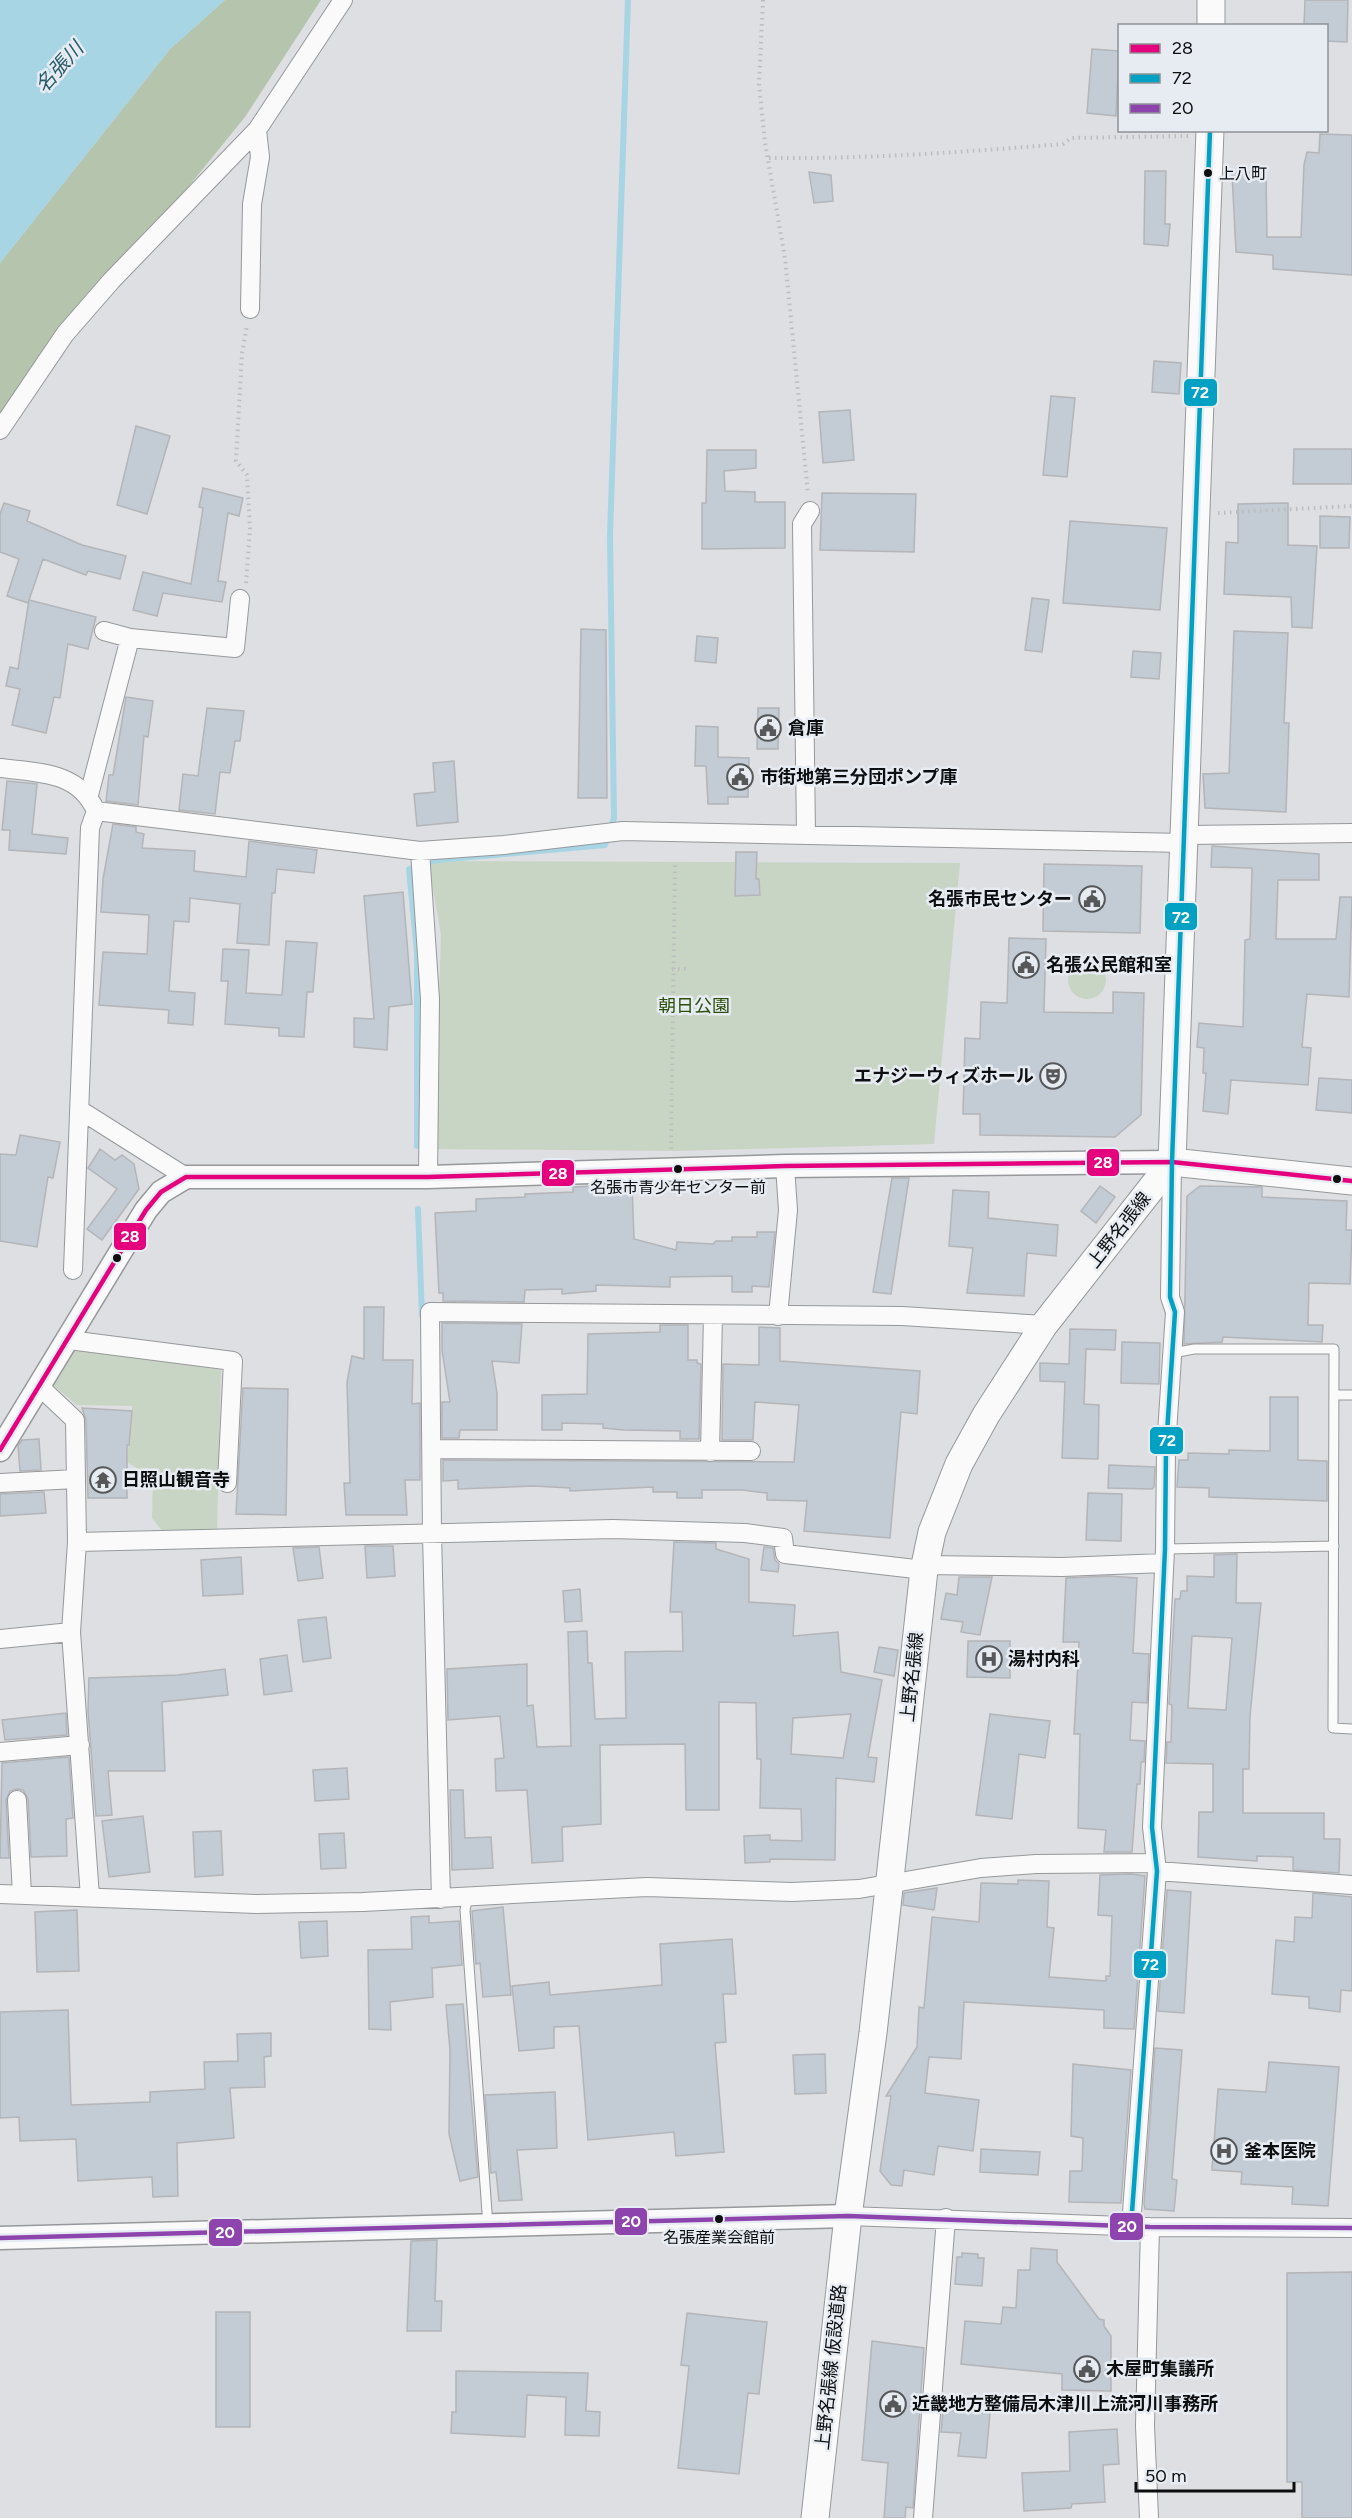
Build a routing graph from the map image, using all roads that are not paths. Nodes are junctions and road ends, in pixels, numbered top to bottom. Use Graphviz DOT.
graph roads {
  1 [pos="343,0"];
  2 [pos="1211,0"];
  3 [pos="1211,24"];
  4 [pos="257,130"];
  5 [pos="1209,133"];
  6 [pos="250,309"];
  7 [pos="0,430"];
  8 [pos="810,511"];
  9 [pos="240,599"];
  10 [pos="104,631"];
  11 [pos="130,638"];
  12 [pos="0,768"];
  13 [pos="92,803"];
  14 [pos="1352,833"];
  15 [pos="806,835"];
  16 [pos="1184,839"];
  17 [pos="420,860"];
  18 [pos="80,1110"];
  19 [pos="1172,1162"];
  20 [pos="785,1166"];
  21 [pos="186,1177"];
  22 [pos="428,1177"];
  23 [pos="1352,1180"];
  24 [pos="73,1270"];
  25 [pos="713,1316"];
  26 [pos="778,1316"];
  27 [pos="1044,1325"];
  28 [pos="69,1340"];
  29 [pos="1173,1353"];
  30 [pos="40,1387"];
  31 [pos="1334,1395"];
  32 [pos="1352,1395"];
  33 [pos="432,1449"];
  34 [pos="0,1450"];
  35 [pos="751,1451"];
  36 [pos="710,1452"];
  37 [pos="76,1479"];
  38 [pos="0,1483"];
  39 [pos="227,1483"];
  40 [pos="432,1534"];
  41 [pos="77,1542"];
  42 [pos="1334,1546"];
  43 [pos="1164,1556"];
  44 [pos="925,1567"];
  45 [pos="71,1632"];
  46 [pos="0,1639"];
  47 [pos="1352,1729"];
  48 [pos="80,1745"];
  49 [pos="0,1752"];
  50 [pos="17,1800"];
  51 [pos="1156,1867"];
  52 [pos="890,1883"];
  53 [pos="1352,1885"];
  54 [pos="0,1894"];
  55 [pos="22,1895"];
  56 [pos="90,1897"];
  57 [pos="468,1897"];
  58 [pos="441,1899"];
  59 [pos="848,2216"];
  60 [pos="946,2218"];
  61 [pos="1131,2226"];
  62 [pos="488,2227"];
  63 [pos="1150,2227"];
  64 [pos="1352,2228"];
  65 [pos="0,2238"];
  66 [pos="814,2518"];
  67 [pos="923,2518"];
  68 [pos="1149,2518"];
  1 -- 4 [label="street"];
  2 -- 3 [label="main road"];
  4 -- 6 [label="street"];
  4 -- 7 [label="street"];
  5 -- 16 [label="main road"];
  8 -- 15 [label="street"];
  9 -- 11 [label="street"];
  10 -- 11 [label="street"];
  11 -- 13 [label="street"];
  12 -- 13 [label="street"];
  13 -- 17 [label="street"];
  13 -- 18 [label="street"];
  14 -- 16 [label="street"];
  15 -- 16 [label="street"];
  15 -- 17 [label="street"];
  16 -- 19 [label="main road"];
  17 -- 22 [label="street"];
  18 -- 21 [label="street"];
  18 -- 24 [label="street"];
  19 -- 20 [label="street"];
  19 -- 23 [label="main road"];
  19 -- 27 [label="main road, 上野名張線"];
  19 -- 29 [label="street"];
  20 -- 22 [label="street"];
  20 -- 26 [label="street"];
  21 -- 22 [label="street"];
  21 -- 28 [label="street"];
  25 -- 26 [label="street"];
  25 -- 33 [label="street"];
  25 -- 36 [label="street"];
  26 -- 27 [label="street"];
  27 -- 44 [label="main road, 上野名張線"];
  28 -- 30 [label="street"];
  28 -- 39 [label="street"];
  29 -- 31 [label="lane"];
  29 -- 43 [label="street"];
  30 -- 34 [label="street"];
  30 -- 37 [label="street"];
  31 -- 32 [label="lane"];
  31 -- 42 [label="lane"];
  33 -- 36 [label="street"];
  33 -- 40 [label="street"];
  35 -- 36 [label="street"];
  37 -- 38 [label="street"];
  37 -- 41 [label="street"];
  40 -- 41 [label="street"];
  40 -- 44 [label="street"];
  40 -- 58 [label="street"];
  41 -- 45 [label="street"];
  42 -- 43 [label="lane"];
  42 -- 47 [label="lane"];
  43 -- 44 [label="street"];
  43 -- 51 [label="street"];
  44 -- 52 [label="main road, 上野名張線"];
  45 -- 46 [label="street"];
  45 -- 48 [label="street"];
  48 -- 49 [label="street"];
  48 -- 56 [label="street"];
  50 -- 55 [label="street"];
  51 -- 52 [label="street"];
  51 -- 53 [label="street"];
  51 -- 61 [label="street"];
  52 -- 57 [label="street"];
  52 -- 59 [label="main road, 上野名張線"];
  54 -- 55 [label="street"];
  55 -- 56 [label="street"];
  56 -- 58 [label="street"];
  57 -- 58 [label="street"];
  57 -- 62 [label="lane"];
  59 -- 60 [label="street"];
  59 -- 62 [label="street"];
  59 -- 66 [label="main road, 上野名張線 仮設道路"];
  60 -- 61 [label="street"];
  60 -- 67 [label="street"];
  61 -- 63 [label="street"];
  62 -- 65 [label="street"];
  63 -- 64 [label="street"];
  63 -- 68 [label="street"];
}
